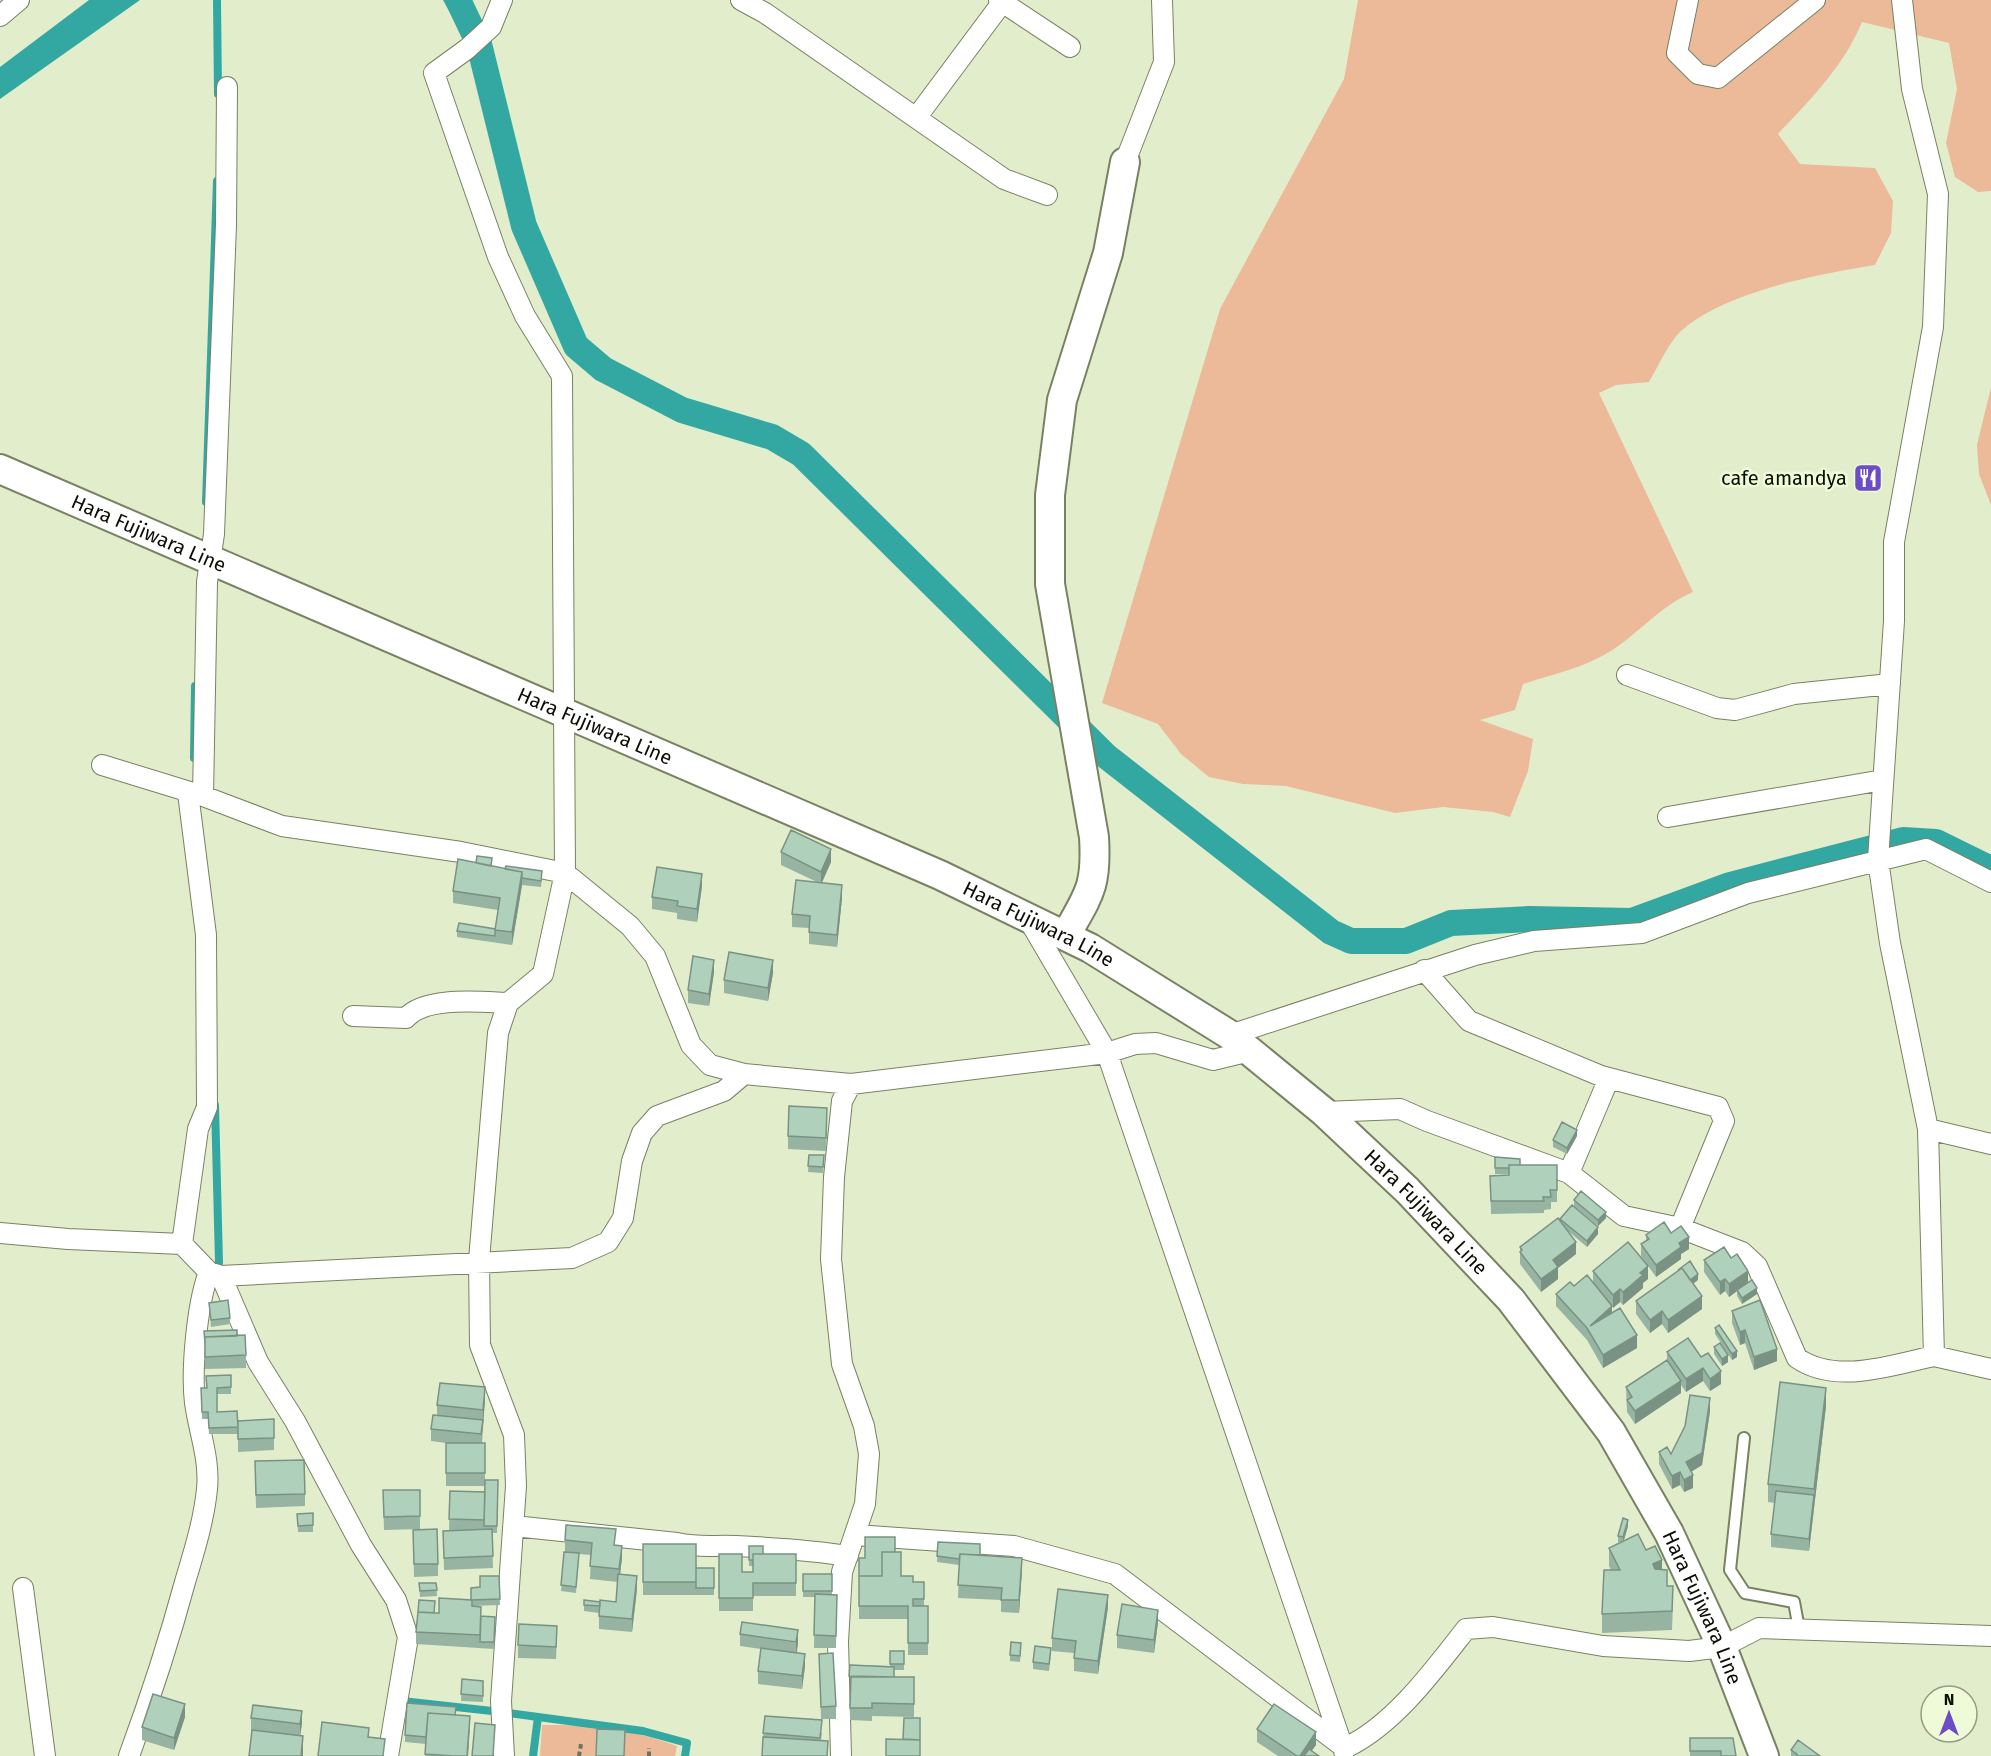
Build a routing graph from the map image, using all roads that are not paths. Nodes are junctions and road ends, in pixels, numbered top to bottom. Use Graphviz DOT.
graph roads {
  1 [pos="19,0"];
  2 [pos="502,0"];
  3 [pos="741,0"];
  4 [pos="1162,0"];
  5 [pos="1688,0"];
  6 [pos="1815,0"];
  7 [pos="1902,0"];
  8 [pos="1002,1"];
  9 [pos="0,16"];
  10 [pos="1070,48"];
  11 [pos="227,87"];
  12 [pos="916,118"];
  13 [pos="1125,162"];
  14 [pos="1047,195"];
  15 [pos="0,469"];
  16 [pos="211,558"];
  17 [pos="1626,675"];
  18 [pos="1890,684"];
  19 [pos="562,713"];
  20 [pos="102,765"];
  21 [pos="1883,780"];
  22 [pos="195,794"];
  23 [pos="1668,817"];
  24 [pos="1878,860"];
  25 [pos="565,873"];
  26 [pos="1991,882"];
  27 [pos="1026,915"];
  28 [pos="1065,935"];
  29 [pos="1424,970"];
  30 [pos="508,1003"];
  31 [pos="353,1016"];
  32 [pos="1240,1043"];
  33 [pos="1107,1053"];
  34 [pos="744,1074"];
  35 [pos="1609,1078"];
  36 [pos="850,1084"];
  37 [pos="1324,1112"];
  38 [pos="1928,1129"];
  39 [pos="1991,1144"];
  40 [pos="1569,1173"];
  41 [pos="1680,1228"];
  42 [pos="0,1233"];
  43 [pos="182,1244"];
  44 [pos="479,1260"];
  45 [pos="215,1274"];
  46 [pos="1934,1356"];
  47 [pos="1991,1369"];
  48 [pos="1744,1438"];
  49 [pos="514,1526"];
  50 [pos="855,1535"];
  51 [pos="848,1556"];
  52 [pos="23,1588"];
  53 [pos="1798,1629"];
  54 [pos="1991,1636"];
  55 [pos="1722,1647"];
  56 [pos="1344,1752"];
  57 [pos="45,1756"];
  58 [pos="129,1756"];
  59 [pos="388,1756"];
  60 [pos="504,1756"];
  61 [pos="841,1756"];
  62 [pos="1764,1756"];
  1 -- 9 [label="street"];
  2 -- 19 [label="street"];
  3 -- 12 [label="street"];
  4 -- 13 [label="street"];
  5 -- 6 [label="street"];
  7 -- 18 [label="street"];
  8 -- 10 [label="street"];
  8 -- 12 [label="street"];
  11 -- 16 [label="street"];
  12 -- 14 [label="street"];
  13 -- 28 [label="main road"];
  15 -- 16 [label="main road, Hara Fujiwara Line"];
  16 -- 19 [label="main road, Hara Fujiwara Line"];
  16 -- 22 [label="street"];
  17 -- 18 [label="street"];
  18 -- 21 [label="street"];
  19 -- 25 [label="street"];
  19 -- 27 [label="main road, Hara Fujiwara Line"];
  20 -- 22 [label="street"];
  21 -- 23 [label="street"];
  21 -- 24 [label="street"];
  22 -- 25 [label="street"];
  22 -- 43 [label="street"];
  24 -- 26 [label="street"];
  24 -- 29 [label="street"];
  24 -- 38 [label="street"];
  25 -- 30 [label="street"];
  25 -- 34 [label="street"];
  27 -- 28 [label="main road, Hara Fujiwara Line"];
  27 -- 33 [label="street"];
  28 -- 32 [label="main road, Hara Fujiwara Line"];
  29 -- 32 [label="street"];
  29 -- 35 [label="street"];
  30 -- 31 [label="street"];
  30 -- 44 [label="street"];
  32 -- 33 [label="street"];
  32 -- 37 [label="main road, Hara Fujiwara Line"];
  33 -- 36 [label="street"];
  33 -- 56 [label="street"];
  34 -- 36 [label="street"];
  34 -- 44 [label="street"];
  35 -- 40 [label="street"];
  35 -- 41 [label="street"];
  36 -- 50 [label="street"];
  37 -- 40 [label="street"];
  37 -- 55 [label="main road, Hara Fujiwara Line"];
  38 -- 39 [label="street"];
  38 -- 46 [label="street"];
  40 -- 41 [label="street"];
  41 -- 46 [label="street"];
  42 -- 43 [label="street"];
  43 -- 45 [label="street"];
  44 -- 45 [label="street"];
  44 -- 49 [label="street"];
  45 -- 58 [label="street"];
  45 -- 59 [label="street"];
  46 -- 47 [label="street"];
  48 -- 53 [label="lane"];
  49 -- 51 [label="street"];
  49 -- 60 [label="street"];
  50 -- 51 [label="street"];
  50 -- 56 [label="street"];
  51 -- 61 [label="street"];
  52 -- 57 [label="street"];
  53 -- 54 [label="street"];
  53 -- 55 [label="street"];
  55 -- 56 [label="street"];
  55 -- 62 [label="main road, Hara Fujiwara Line"];
}
